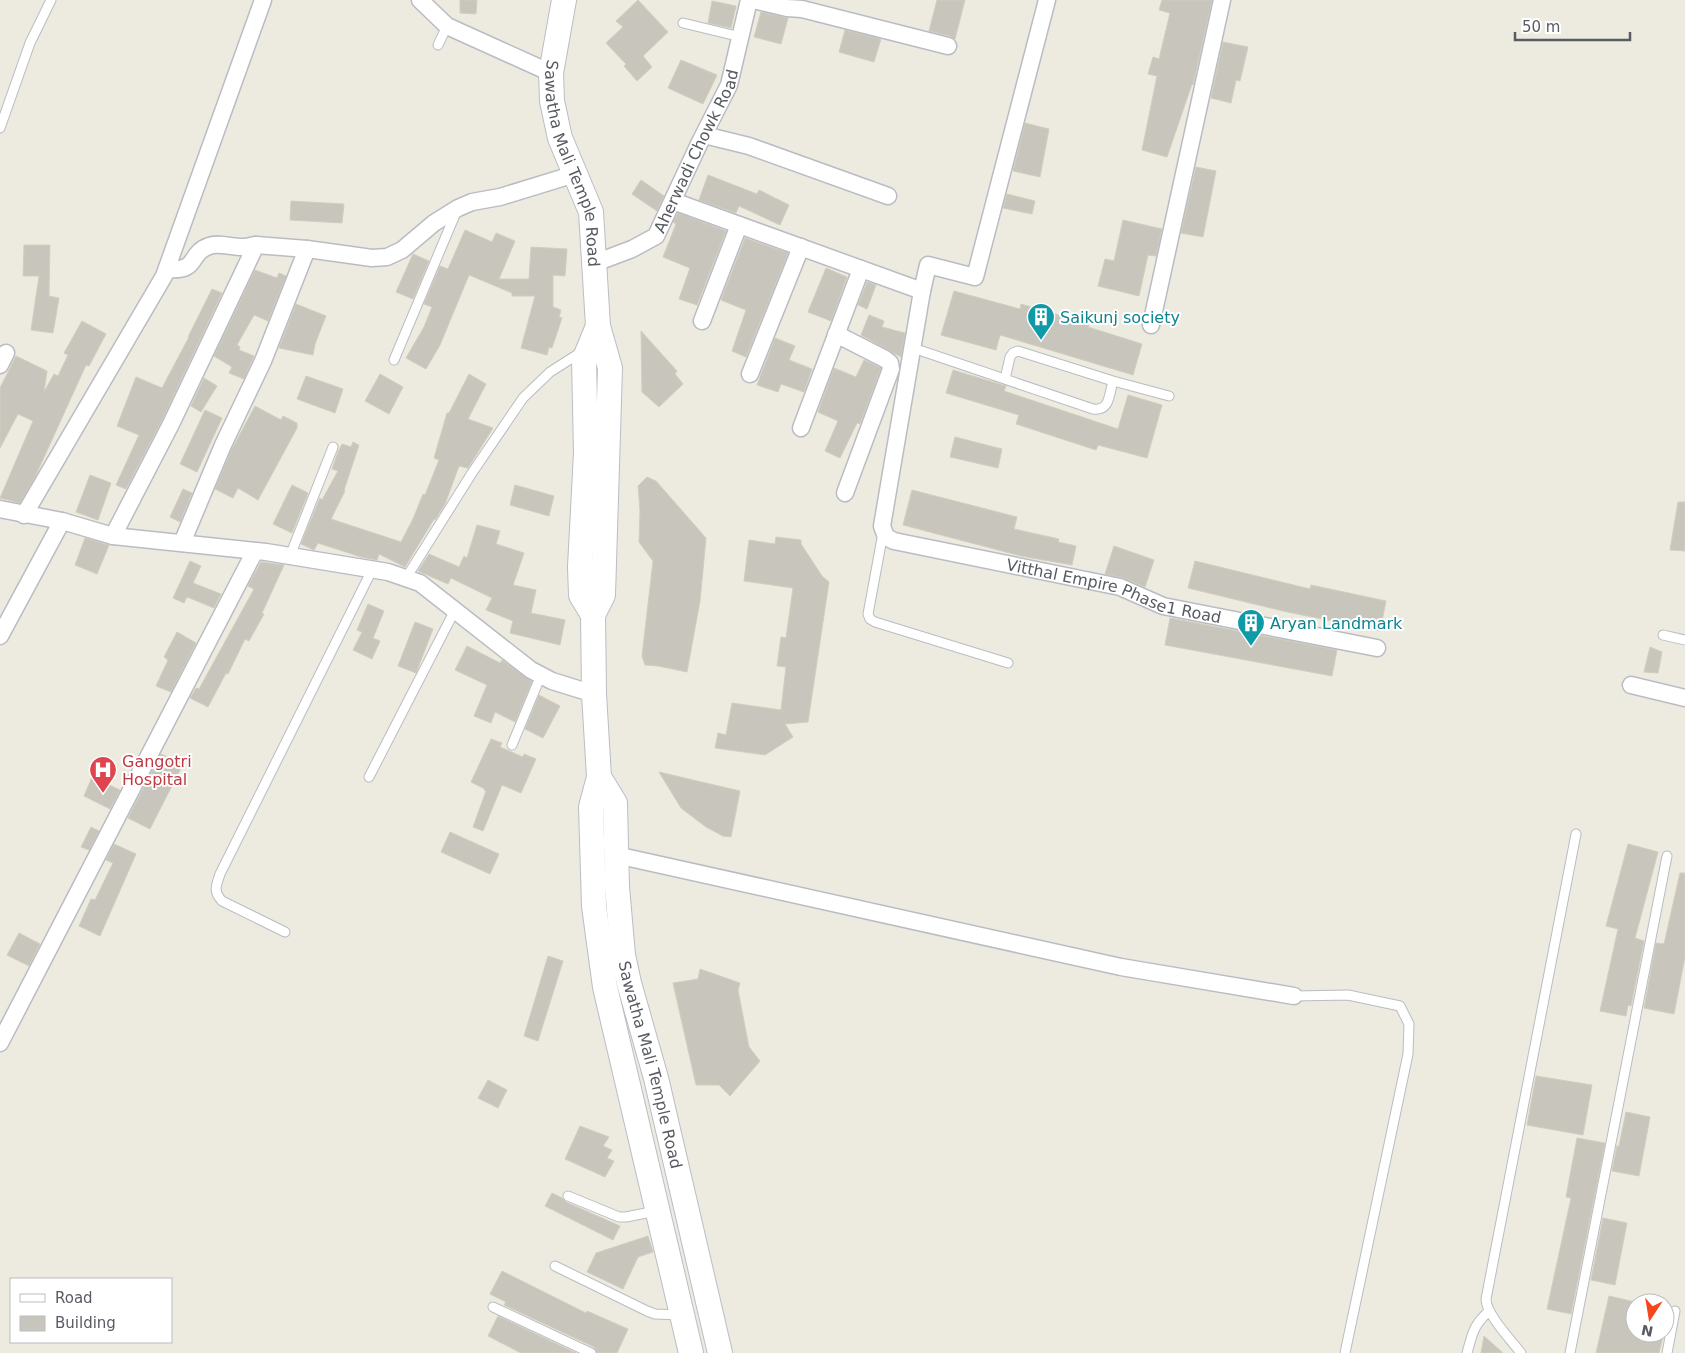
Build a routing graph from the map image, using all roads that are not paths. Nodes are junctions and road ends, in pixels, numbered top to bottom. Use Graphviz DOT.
graph roads {
  1 [pos="51,0"];
  2 [pos="262,0"];
  3 [pos="420,0"];
  4 [pos="564,0"];
  5 [pos="749,0"];
  6 [pos="753,0"];
  7 [pos="1047,0"];
  8 [pos="1222,0"];
  9 [pos="683,23"];
  10 [pos="447,26"];
  11 [pos="742,36"];
  12 [pos="438,45"];
  13 [pos="948,46"];
  14 [pos="551,73"];
  15 [pos="0,128"];
  16 [pos="704,135"];
  17 [pos="575,174"];
  18 [pos="888,196"];
  19 [pos="674,201"];
  20 [pos="458,208"];
  21 [pos="739,225"];
  22 [pos="256,245"];
  23 [pos="801,247"];
  24 [pos="307,249"];
  25 [pos="595,263"];
  26 [pos="166,269"];
  27 [pos="860,269"];
  28 [pos="922,291"];
  29 [pos="702,321"];
  30 [pos="1151,325"];
  31 [pos="836,334"];
  32 [pos="594,337"];
  33 [pos="913,348"];
  34 [pos="394,360"];
  35 [pos="750,374"];
  36 [pos="1005,380"];
  37 [pos="1113,381"];
  38 [pos="1169,396"];
  39 [pos="801,428"];
  40 [pos="334,447"];
  41 [pos="845,493"];
  42 [pos="0,509"];
  43 [pos="24,515"];
  44 [pos="62,521"];
  45 [pos="884,533"];
  46 [pos="113,536"];
  47 [pos="182,543"];
  48 [pos="255,551"];
  49 [pos="290,556"];
  50 [pos="372,570"];
  51 [pos="406,578"];
  52 [pos="455,610"];
  53 [pos="1663,635"];
  54 [pos="0,636"];
  55 [pos="1685,640"];
  56 [pos="1376,648"];
  57 [pos="1008,663"];
  58 [pos="542,675"];
  59 [pos="1631,685"];
  60 [pos="594,694"];
  61 [pos="1685,698"];
  62 [pos="512,745"];
  63 [pos="369,777"];
  64 [pos="599,778"];
  65 [pos="1576,834"];
  66 [pos="616,855"];
  67 [pos="1667,856"];
  68 [pos="285,932"];
  69 [pos="1294,996"];
  70 [pos="0,1043"];
  71 [pos="568,1196"];
  72 [pos="657,1211"];
  73 [pos="555,1266"];
  74 [pos="493,1307"];
  75 [pos="1489,1311"];
  76 [pos="682,1315"];
  77 [pos="591,1353"];
  78 [pos="691,1353"];
  79 [pos="720,1353"];
  80 [pos="1345,1353"];
  81 [pos="1467,1353"];
  82 [pos="1521,1353"];
  83 [pos="1570,1353"];
  1 -- 15 [label="lane"];
  2 -- 26 [label="street"];
  3 -- 10 [label="street"];
  4 -- 14 [label="street, Sawatha Mali Temple Road"];
  5 -- 11 [label="street, Aherwadi Chowk Road"];
  6 -- 13 [label="street"];
  7 -- 28 [label="street"];
  8 -- 30 [label="street"];
  9 -- 11 [label="lane"];
  10 -- 12 [label="lane"];
  10 -- 14 [label="street"];
  11 -- 16 [label="street, Aherwadi Chowk Road"];
  14 -- 17 [label="street, Sawatha Mali Temple Road"];
  16 -- 18 [label="street"];
  16 -- 19 [label="street, Aherwadi Chowk Road"];
  17 -- 20 [label="street"];
  17 -- 25 [label="street, Sawatha Mali Temple Road"];
  19 -- 21 [label="street"];
  19 -- 25 [label="street, Aherwadi Chowk Road"];
  20 -- 24 [label="street"];
  20 -- 34 [label="lane"];
  21 -- 23 [label="street"];
  21 -- 29 [label="street"];
  22 -- 24 [label="street"];
  22 -- 26 [label="street"];
  22 -- 46 [label="street"];
  23 -- 27 [label="street"];
  23 -- 35 [label="street"];
  24 -- 47 [label="street"];
  25 -- 32 [label="street, Sawatha Mali Temple Road"];
  26 -- 43 [label="street"];
  27 -- 28 [label="street"];
  27 -- 31 [label="street"];
  28 -- 33 [label="street"];
  31 -- 39 [label="street"];
  31 -- 41 [label="street"];
  32 -- 51 [label="lane"];
  32 -- 60 [label="street, Sawatha Mali Temple Road"];
  33 -- 36 [label="lane"];
  33 -- 45 [label="street"];
  36 -- 37 [label="lane"];
  36 -- 37 [label="lane"];
  37 -- 38 [label="lane"];
  40 -- 49 [label="lane"];
  42 -- 43 [label="street"];
  43 -- 44 [label="street"];
  44 -- 46 [label="street"];
  44 -- 54 [label="street"];
  45 -- 56 [label="street, Vitthal Empire Phase1 Road"];
  45 -- 57 [label="lane"];
  46 -- 47 [label="street"];
  47 -- 48 [label="street"];
  48 -- 49 [label="street"];
  48 -- 70 [label="street"];
  49 -- 50 [label="street"];
  50 -- 51 [label="street"];
  50 -- 68 [label="lane"];
  51 -- 52 [label="street"];
  52 -- 58 [label="street"];
  52 -- 63 [label="lane"];
  53 -- 55 [label="lane"];
  58 -- 60 [label="street"];
  58 -- 62 [label="lane"];
  59 -- 61 [label="street"];
  60 -- 64 [label="street, Sawatha Mali Temple Road"];
  64 -- 66 [label="street, Sawatha Mali Temple Road"];
  64 -- 72 [label="street, Sawatha Mali Temple Road"];
  65 -- 75 [label="lane"];
  66 -- 69 [label="street"];
  66 -- 79 [label="street, Sawatha Mali Temple Road"];
  67 -- 83 [label="lane"];
  69 -- 80 [label="lane"];
  71 -- 72 [label="lane"];
  72 -- 76 [label="street, Sawatha Mali Temple Road"];
  73 -- 76 [label="lane"];
  74 -- 77 [label="lane"];
  75 -- 81 [label="lane"];
  75 -- 82 [label="lane"];
  76 -- 78 [label="street, Sawatha Mali Temple Road"];
}
